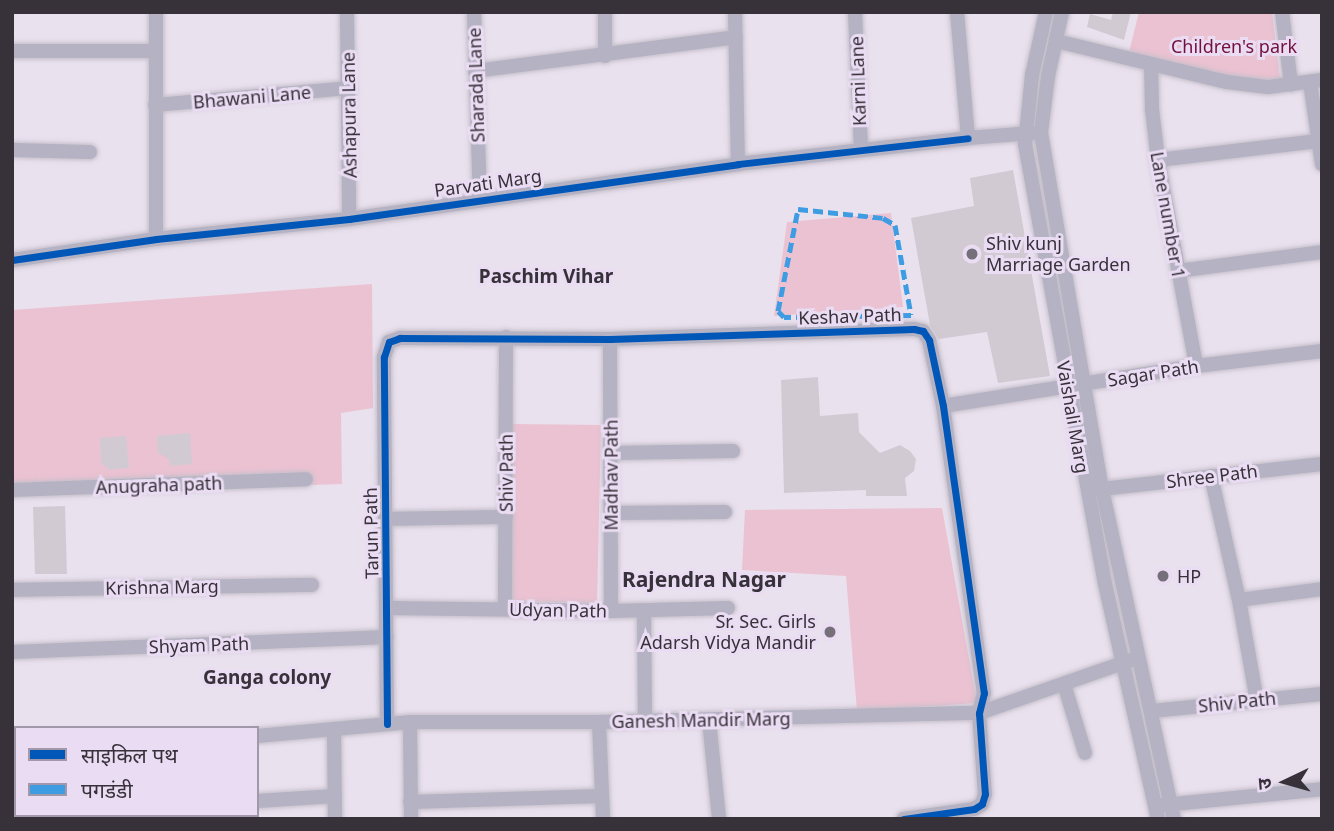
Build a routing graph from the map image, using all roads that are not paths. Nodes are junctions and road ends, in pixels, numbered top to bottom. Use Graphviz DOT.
graph roads {
  1 [pos="156,12"];
  2 [pos="347,12"];
  3 [pos="474,12"];
  4 [pos="605,12"];
  5 [pos="735,12"];
  6 [pos="855,12"];
  7 [pos="957,12"];
  8 [pos="1046,12"];
  9 [pos="1062,12"];
  10 [pos="1282,12"];
  11 [pos="736,37"];
  12 [pos="1056,41"];
  13 [pos="12,51"];
  14 [pos="155,51"];
  15 [pos="605,56"];
  16 [pos="1152,64"];
  17 [pos="475,71"];
  18 [pos="1316,81"];
  19 [pos="1291,84"];
  20 [pos="349,89"];
  21 [pos="155,105"];
  22 [pos="1025,132"];
  23 [pos="1041,133"];
  24 [pos="968,138"];
  25 [pos="1318,141"];
  26 [pos="12,150"];
  27 [pos="861,150"];
  28 [pos="90,152"];
  29 [pos="1158,160"];
  30 [pos="738,164"];
  31 [pos="1322,164"];
  32 [pos="480,200"];
  33 [pos="349,219"];
  34 [pos="156,239"];
  35 [pos="1322,252"];
  36 [pos="12,260"];
  37 [pos="1178,271"];
  38 [pos="506,337"];
  39 [pos="610,339"];
  40 [pos="389,342"];
  41 [pos="1322,351"];
  42 [pos="1196,366"];
  43 [pos="1083,384"];
  44 [pos="1068,387"];
  45 [pos="943,405"];
  46 [pos="733,451"];
  47 [pos="612,453"];
  48 [pos="1322,464"];
  49 [pos="1211,476"];
  50 [pos="306,479"];
  51 [pos="1102,489"];
  52 [pos="12,490"];
  53 [pos="725,512"];
  54 [pos="611,513"];
  55 [pos="506,517"];
  56 [pos="387,519"];
  57 [pos="1120,580"];
  58 [pos="1105,584"];
  59 [pos="312,585"];
  60 [pos="1322,589"];
  61 [pos="12,590"];
  62 [pos="1239,600"];
  63 [pos="388,608"];
  64 [pos="728,608"];
  65 [pos="505,609"];
  66 [pos="611,611"];
  67 [pos="644,611"];
  68 [pos="387,637"];
  69 [pos="12,652"];
  70 [pos="1137,658"];
  71 [pos="1121,663"];
  72 [pos="1064,684"];
  73 [pos="1322,694"];
  74 [pos="1257,701"];
  75 [pos="1152,711"];
  76 [pos="979,713"];
  77 [pos="709,720"];
  78 [pos="410,722"];
  79 [pos="599,722"];
  80 [pos="645,722"];
  81 [pos="387,724"];
  82 [pos="334,730"];
  83 [pos="259,736"];
  84 [pos="1085,753"];
  85 [pos="1322,789"];
  86 [pos="335,796"];
  87 [pos="602,796"];
  88 [pos="259,801"];
  89 [pos="410,802"];
  90 [pos="1172,811"];
  91 [pos="1157,813"];
  92 [pos="335,819"];
  93 [pos="411,819"];
  94 [pos="603,819"];
  95 [pos="719,819"];
  96 [pos="904,819"];
  1 -- 14 [label="street"];
  2 -- 20 [label="street, Ashapura Lane"];
  3 -- 17 [label="street, Sharada Lane"];
  4 -- 15 [label="street"];
  5 -- 11 [label="street"];
  6 -- 27 [label="street, Karni Lane"];
  7 -- 24 [label="street"];
  8 -- 22 [label="street, Vaishali Marg"];
  9 -- 12 [label="street, Vaishali Marg"];
  10 -- 19 [label="street"];
  11 -- 15 [label="street"];
  11 -- 30 [label="street"];
  12 -- 16 [label="street"];
  12 -- 23 [label="street, Vaishali Marg"];
  13 -- 14 [label="street"];
  14 -- 21 [label="street"];
  15 -- 17 [label="street"];
  16 -- 19 [label="street"];
  16 -- 29 [label="street, Lane number 1"];
  17 -- 32 [label="street, Sharada Lane"];
  18 -- 19 [label="street"];
  18 -- 25 [label="street"];
  20 -- 21 [label="street, Bhawani Lane"];
  20 -- 33 [label="street, Ashapura Lane"];
  21 -- 34 [label="street"];
  22 -- 23 [label="street, Parvati Marg"];
  22 -- 24 [label="street, Parvati Marg"];
  22 -- 44 [label="street, Vaishali Marg"];
  23 -- 43 [label="street, Vaishali Marg"];
  24 -- 27 [label="street, Parvati Marg"];
  25 -- 29 [label="street"];
  25 -- 31 [label="street"];
  26 -- 28 [label="street"];
  27 -- 30 [label="street, Parvati Marg"];
  29 -- 37 [label="street, Lane number 1"];
  30 -- 32 [label="street, Parvati Marg"];
  32 -- 33 [label="street, Parvati Marg"];
  33 -- 34 [label="street, Parvati Marg"];
  34 -- 36 [label="street, Parvati Marg"];
  35 -- 37 [label="street"];
  37 -- 42 [label="street, Lane number 1"];
  38 -- 39 [label="street, Keshav Path"];
  38 -- 40 [label="street, Keshav Path"];
  38 -- 55 [label="street, Shiv Path"];
  39 -- 45 [label="street, Keshav Path"];
  39 -- 47 [label="street, Madhav Path"];
  40 -- 56 [label="street, Tarun Path"];
  41 -- 42 [label="street, Sagar Path"];
  42 -- 43 [label="street, Sagar Path"];
  43 -- 44 [label="street, Sagar Path"];
  43 -- 51 [label="street, Vaishali Marg"];
  44 -- 45 [label="street, Sagar Path"];
  44 -- 58 [label="street, Vaishali Marg"];
  45 -- 76 [label="street, Keshav Path"];
  46 -- 47 [label="street"];
  47 -- 54 [label="street, Madhav Path"];
  48 -- 49 [label="street, Shree Path"];
  49 -- 51 [label="street, Shree Path"];
  49 -- 62 [label="street"];
  50 -- 52 [label="street, Anugraha path"];
  51 -- 57 [label="street, Vaishali Marg"];
  53 -- 54 [label="street"];
  54 -- 66 [label="street, Madhav Path"];
  55 -- 56 [label="street"];
  55 -- 65 [label="street, Shiv Path"];
  56 -- 63 [label="street, Tarun Path"];
  57 -- 58 [label="street"];
  57 -- 70 [label="street, Vaishali Marg"];
  58 -- 71 [label="street, Vaishali Marg"];
  59 -- 61 [label="street, Krishna Marg"];
  60 -- 62 [label="street"];
  62 -- 74 [label="street"];
  63 -- 65 [label="street, Udyan Path"];
  63 -- 68 [label="street, Tarun Path"];
  64 -- 67 [label="street, Udyan Path"];
  65 -- 66 [label="street, Udyan Path"];
  66 -- 67 [label="street, Udyan Path"];
  67 -- 80 [label="street"];
  68 -- 69 [label="street, Shyam Path"];
  68 -- 81 [label="street, Tarun Path"];
  70 -- 71 [label="street, Ganesh Mandir Marg"];
  70 -- 75 [label="street, Vaishali Marg"];
  71 -- 72 [label="street, Ganesh Mandir Marg"];
  71 -- 91 [label="street, Vaishali Marg"];
  72 -- 76 [label="street, Ganesh Mandir Marg"];
  72 -- 84 [label="street"];
  73 -- 74 [label="street, Shiv Path"];
  74 -- 75 [label="street, Shiv Path"];
  75 -- 90 [label="street, Vaishali Marg"];
  76 -- 77 [label="street, Ganesh Mandir Marg"];
  76 -- 96 [label="street, Keshav Path"];
  77 -- 80 [label="street, Ganesh Mandir Marg"];
  77 -- 95 [label="street"];
  78 -- 79 [label="street, Ganesh Mandir Marg"];
  78 -- 81 [label="street, Ganesh Mandir Marg"];
  78 -- 89 [label="street"];
  79 -- 80 [label="street, Ganesh Mandir Marg"];
  79 -- 87 [label="street"];
  81 -- 82 [label="street, Ganesh Mandir Marg"];
  82 -- 83 [label="street, Ganesh Mandir Marg"];
  82 -- 86 [label="street"];
  85 -- 90 [label="street"];
  86 -- 88 [label="street"];
  86 -- 92 [label="street"];
  87 -- 89 [label="street"];
  87 -- 94 [label="street"];
  89 -- 93 [label="street"];
  90 -- 91 [label="street"];
}
